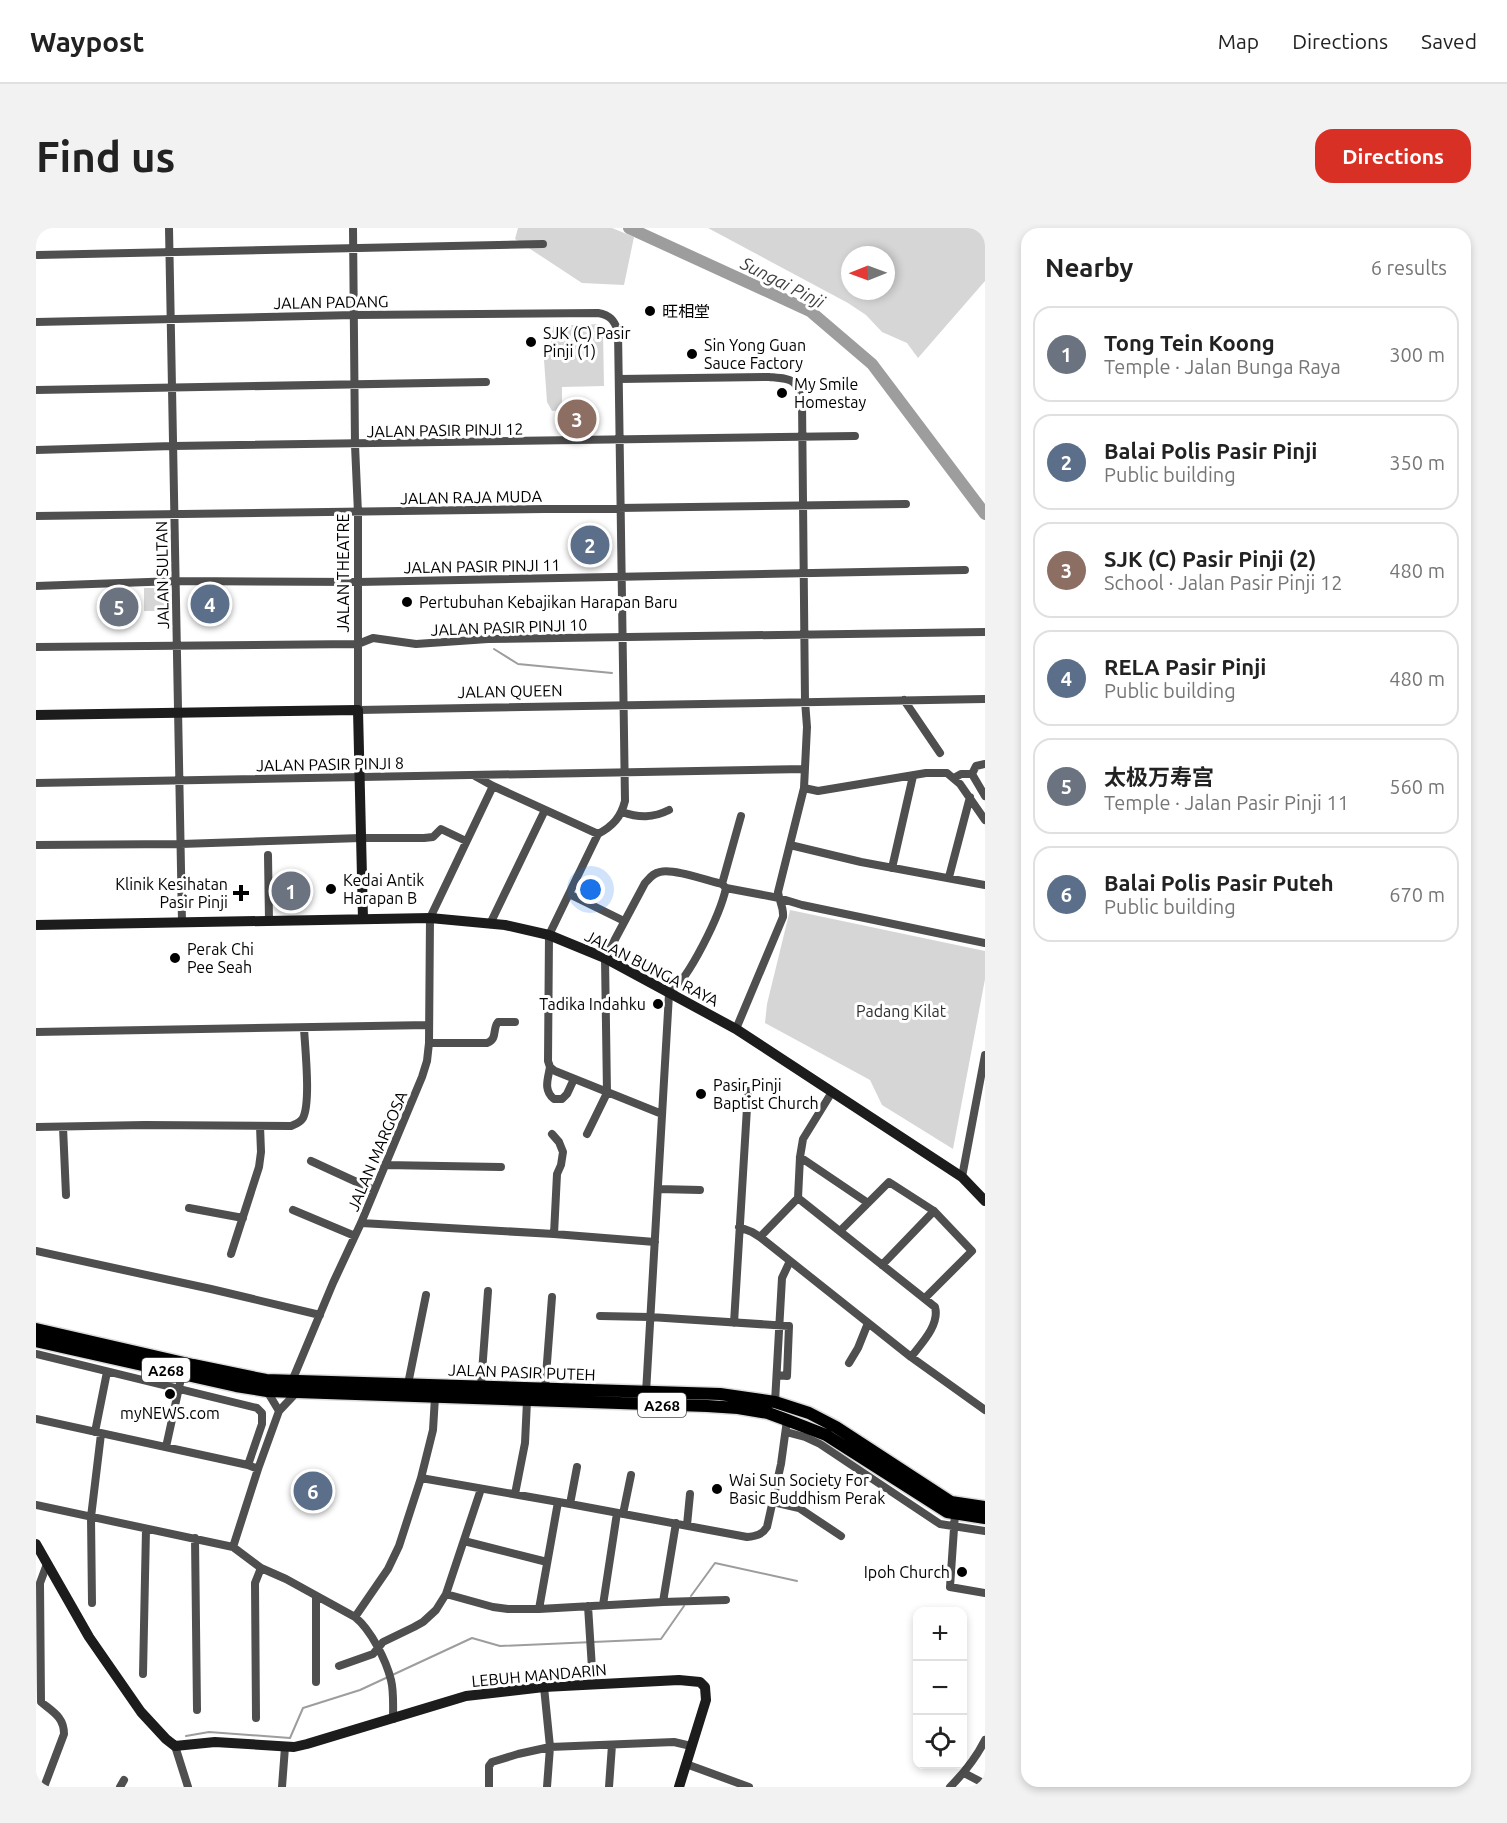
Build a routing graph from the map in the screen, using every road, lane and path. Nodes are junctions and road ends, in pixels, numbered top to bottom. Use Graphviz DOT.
graph roads {
  1 [pos="169,228"];
  2 [pos="353,228"];
  3 [pos="543,244"];
  4 [pos="354,248"];
  5 [pos="169,252"];
  6 [pos="38,255"];
  7 [pos="355,315"];
  8 [pos="171,318"];
  9 [pos="36,322"];
  10 [pos="619,379"];
  11 [pos="486,382"];
  12 [pos="355,384"];
  13 [pos="172,389"];
  14 [pos="36,390"];
  15 [pos="855,436"];
  16 [pos="802,437"];
  17 [pos="620,440"];
  18 [pos="355,445"];
  19 [pos="173,446"];
  20 [pos="36,450"];
  21 [pos="906,504"];
  22 [pos="803,505"];
  23 [pos="621,508"];
  24 [pos="174,513"];
  25 [pos="358,513"];
  26 [pos="36,516"];
  27 [pos="965,570"];
  28 [pos="803,573"];
  29 [pos="622,577"];
  30 [pos="176,581"];
  31 [pos="358,582"];
  32 [pos="36,586"];
  33 [pos="985,632"];
  34 [pos="804,634"];
  35 [pos="623,636"];
  36 [pos="358,644"];
  37 [pos="177,645"];
  38 [pos="36,648"];
  39 [pos="985,699"];
  40 [pos="904,700"];
  41 [pos="805,701"];
  42 [pos="624,704"];
  43 [pos="358,710"];
  44 [pos="178,712"];
  45 [pos="36,715"];
  46 [pos="940,753"];
  47 [pos="985,764"];
  48 [pos="805,769"];
  49 [pos="626,773"];
  50 [pos="972,774"];
  51 [pos="475,776"];
  52 [pos="913,776"];
  53 [pos="360,777"];
  54 [pos="954,778"];
  55 [pos="180,780"];
  56 [pos="36,783"];
  57 [pos="493,786"];
  58 [pos="804,788"];
  59 [pos="985,796"];
  60 [pos="970,797"];
  61 [pos="545,810"];
  62 [pos="669,810"];
  63 [pos="622,812"];
  64 [pos="741,816"];
  65 [pos="985,820"];
  66 [pos="598,834"];
  67 [pos="361,838"];
  68 [pos="466,841"];
  69 [pos="181,844"];
  70 [pos="36,845"];
  71 [pos="790,845"];
  72 [pos="268,855"];
  73 [pos="892,868"];
  74 [pos="949,877"];
  75 [pos="985,885"];
  76 [pos="724,886"];
  77 [pos="569,894"];
  78 [pos="779,898"];
  79 [pos="430,918"];
  80 [pos="363,919"];
  81 [pos="269,921"];
  82 [pos="624,921"];
  83 [pos="182,922"];
  84 [pos="490,924"];
  85 [pos="36,925"];
  86 [pos="549,935"];
  87 [pos="985,943"];
  88 [pos="605,958"];
  89 [pos="669,994"];
  90 [pos="515,1022"];
  91 [pos="429,1025"];
  92 [pos="304,1028"];
  93 [pos="736,1029"];
  94 [pos="36,1032"];
  95 [pos="429,1043"];
  96 [pos="985,1055"];
  97 [pos="550,1067"];
  98 [pos="574,1079"];
  99 [pos="748,1091"];
  100 [pos="832,1092"];
  101 [pos="607,1093"];
  102 [pos="662,1114"];
  103 [pos="260,1126"];
  104 [pos="36,1127"];
  105 [pos="63,1127"];
  106 [pos="552,1134"];
  107 [pos="587,1134"];
  108 [pos="800,1157"];
  109 [pos="311,1161"];
  110 [pos="384,1165"];
  111 [pos="501,1167"];
  112 [pos="962,1177"];
  113 [pos="658,1189"];
  114 [pos="374,1190"];
  115 [pos="700,1190"];
  116 [pos="66,1196"];
  117 [pos="798,1198"];
  118 [pos="985,1201"];
  119 [pos="868,1203"];
  120 [pos="189,1208"];
  121 [pos="293,1210"];
  122 [pos="934,1210"];
  123 [pos="243,1218"];
  124 [pos="361,1223"];
  125 [pos="740,1227"];
  126 [pos="840,1231"];
  127 [pos="554,1233"];
  128 [pos="355,1236"];
  129 [pos="760,1238"];
  130 [pos="655,1242"];
  131 [pos="36,1251"];
  132 [pos="231,1254"];
  133 [pos="790,1261"];
  134 [pos="882,1265"];
  135 [pos="488,1291"];
  136 [pos="426,1294"];
  137 [pos="552,1297"];
  138 [pos="925,1298"];
  139 [pos="320,1315"];
  140 [pos="600,1316"];
  141 [pos="650,1317"];
  142 [pos="734,1323"];
  143 [pos="868,1323"];
  144 [pos="780,1326"];
  145 [pos="36,1329"];
  146 [pos="36,1341"];
  147 [pos="36,1354"];
  148 [pos="911,1358"];
  149 [pos="849,1363"];
  150 [pos="107,1372"];
  151 [pos="182,1374"];
  152 [pos="408,1384"];
  153 [pos="481,1386"];
  154 [pos="294,1387"];
  155 [pos="179,1388"];
  156 [pos="545,1389"];
  157 [pos="267,1391"];
  158 [pos="646,1393"];
  159 [pos="435,1397"];
  160 [pos="527,1401"];
  161 [pos="776,1402"];
  162 [pos="985,1410"];
  163 [pos="279,1411"];
  164 [pos="36,1419"];
  165 [pos="786,1426"];
  166 [pos="98,1433"];
  167 [pos="166,1447"];
  168 [pos="248,1465"];
  169 [pos="577,1467"];
  170 [pos="258,1469"];
  171 [pos="631,1475"];
  172 [pos="421,1478"];
  173 [pos="920,1483"];
  174 [pos="482,1489"];
  175 [pos="515,1494"];
  176 [pos="690,1494"];
  177 [pos="558,1502"];
  178 [pos="773,1502"];
  179 [pos="36,1504"];
  180 [pos="570,1504"];
  181 [pos="985,1507"];
  182 [pos="620,1513"];
  183 [pos="91,1517"];
  184 [pos="985,1518"];
  185 [pos="954,1520"];
  186 [pos="676,1523"];
  187 [pos="687,1525"];
  188 [pos="146,1529"];
  189 [pos="985,1531"];
  190 [pos="841,1536"];
  191 [pos="195,1538"];
  192 [pos="464,1541"];
  193 [pos="233,1547"];
  194 [pos="37,1549"];
  195 [pos="547,1562"];
  196 [pos="47,1564"];
  197 [pos="261,1568"];
  198 [pos="985,1593"];
  199 [pos="446,1594"];
  200 [pos="316,1596"];
  201 [pos="726,1600"];
  202 [pos="663,1602"];
  203 [pos="92,1603"];
  204 [pos="603,1605"];
  205 [pos="588,1606"];
  206 [pos="539,1609"];
  207 [pos="355,1617"];
  208 [pos="378,1648"];
  209 [pos="339,1666"];
  210 [pos="143,1674"];
  211 [pos="316,1682"];
  212 [pos="592,1684"];
  213 [pos="544,1687"];
  214 [pos="38,1701"];
  215 [pos="196,1710"];
  216 [pos="256,1718"];
  217 [pos="393,1719"];
  218 [pos="985,1740"];
  219 [pos="612,1745"];
  220 [pos="175,1746"];
  221 [pos="691,1746"];
  222 [pos="285,1747"];
  223 [pos="550,1747"];
  224 [pos="686,1764"];
  225 [pos="964,1773"];
  226 [pos="36,1784"];
  227 [pos="985,1784"];
  228 [pos="42,1787"];
  229 [pos="188,1787"];
  230 [pos="282,1787"];
  231 [pos="489,1787"];
  232 [pos="547,1787"];
  233 [pos="609,1787"];
  234 [pos="679,1787"];
  235 [pos="749,1787"];
  236 [pos="950,1787"];
  1 -- 5 [label="street, JALAN SULTAN"];
  2 -- 4 [label="street, JALAN THEATRE"];
  3 -- 4 [label="street"];
  4 -- 5 [label="street"];
  4 -- 7 [label="street, JALAN THEATRE"];
  5 -- 6 [label="street"];
  5 -- 8 [label="street, JALAN SULTAN"];
  7 -- 8 [label="street, JALAN PADANG"];
  7 -- 10 [label="street, JALAN PADANG"];
  7 -- 12 [label="street, JALAN THEATRE"];
  8 -- 9 [label="street, JALAN PADANG"];
  8 -- 13 [label="street, JALAN SULTAN"];
  10 -- 16 [label="street"];
  10 -- 17 [label="street"];
  11 -- 12 [label="street"];
  12 -- 13 [label="street"];
  12 -- 18 [label="street, JALAN THEATRE"];
  13 -- 14 [label="street"];
  13 -- 19 [label="street, JALAN SULTAN"];
  15 -- 16 [label="street, JALAN PASIR PINJI 12"];
  16 -- 17 [label="street, JALAN PASIR PINJI 12"];
  16 -- 22 [label="street"];
  17 -- 18 [label="street, JALAN PASIR PINJI 12"];
  17 -- 23 [label="street"];
  18 -- 19 [label="street, JALAN PASIR PINJI 12"];
  18 -- 25 [label="street, JALAN THEATRE"];
  19 -- 20 [label="street, JALAN PASIR PINJI 12"];
  19 -- 24 [label="street, JALAN SULTAN"];
  21 -- 22 [label="street, JALAN RAJA MUDA"];
  22 -- 23 [label="street, JALAN RAJA MUDA"];
  22 -- 28 [label="street"];
  23 -- 25 [label="street, JALAN RAJA MUDA"];
  23 -- 29 [label="street"];
  24 -- 25 [label="street, JALAN RAJA MUDA"];
  24 -- 26 [label="street, JALAN RAJA MUDA"];
  24 -- 30 [label="street, JALAN SULTAN"];
  25 -- 31 [label="street, JALAN THEATRE"];
  27 -- 28 [label="street, JALAN PASIR PINJI 11"];
  28 -- 29 [label="street, JALAN PASIR PINJI 11"];
  28 -- 34 [label="street"];
  29 -- 31 [label="street, JALAN PASIR PINJI 11"];
  29 -- 35 [label="street"];
  30 -- 31 [label="street, JALAN PASIR PINJI 11"];
  30 -- 32 [label="street, JALAN PASIR PINJI 11"];
  30 -- 37 [label="street, JALAN SULTAN"];
  31 -- 36 [label="street, JALAN THEATRE"];
  33 -- 34 [label="street, JALAN PASIR PINJI 10"];
  34 -- 35 [label="street, JALAN PASIR PINJI 10"];
  34 -- 41 [label="street"];
  35 -- 36 [label="street, JALAN PASIR PINJI 10"];
  35 -- 42 [label="street"];
  36 -- 37 [label="street, JALAN PASIR PINJI 10"];
  36 -- 43 [label="street, JALAN THEATRE"];
  37 -- 38 [label="street, JALAN PASIR PINJI 10"];
  37 -- 44 [label="street, JALAN SULTAN"];
  39 -- 40 [label="street, JALAN QUEEN"];
  40 -- 41 [label="street, JALAN QUEEN"];
  40 -- 46 [label="street"];
  41 -- 42 [label="street, JALAN QUEEN"];
  41 -- 48 [label="street"];
  42 -- 43 [label="street, JALAN QUEEN"];
  42 -- 49 [label="street"];
  43 -- 44 [label="main road, JALAN QUEEN"];
  43 -- 53 [label="main road, JALAN THEATRE"];
  44 -- 45 [label="main road, JALAN QUEEN"];
  44 -- 55 [label="street, JALAN SULTAN"];
  47 -- 50 [label="street"];
  48 -- 49 [label="street, JALAN PASIR PINJI 8"];
  48 -- 58 [label="street"];
  49 -- 51 [label="street, JALAN PASIR PINJI 8"];
  49 -- 63 [label="street"];
  50 -- 54 [label="street"];
  50 -- 59 [label="street"];
  51 -- 53 [label="street, JALAN PASIR PINJI 8"];
  51 -- 57 [label="street"];
  52 -- 54 [label="street"];
  52 -- 58 [label="street"];
  52 -- 73 [label="street"];
  53 -- 55 [label="street, JALAN PASIR PINJI 8"];
  53 -- 67 [label="main road, JALAN THEATRE"];
  54 -- 60 [label="street"];
  55 -- 56 [label="street, JALAN PASIR PINJI 8"];
  55 -- 69 [label="street, JALAN SULTAN"];
  57 -- 61 [label="street"];
  57 -- 68 [label="street"];
  58 -- 71 [label="street"];
  60 -- 65 [label="street"];
  60 -- 74 [label="street"];
  61 -- 66 [label="street"];
  61 -- 84 [label="street"];
  62 -- 63 [label="street"];
  63 -- 66 [label="street"];
  64 -- 76 [label="street"];
  66 -- 77 [label="street"];
  67 -- 68 [label="street"];
  67 -- 69 [label="street"];
  67 -- 80 [label="main road, JALAN THEATRE"];
  68 -- 79 [label="street"];
  69 -- 70 [label="street"];
  69 -- 83 [label="street, JALAN SULTAN"];
  71 -- 73 [label="street"];
  71 -- 78 [label="street"];
  72 -- 81 [label="street"];
  73 -- 74 [label="street"];
  74 -- 75 [label="street"];
  76 -- 78 [label="street"];
  76 -- 82 [label="street"];
  76 -- 89 [label="street"];
  77 -- 82 [label="street"];
  77 -- 86 [label="street"];
  78 -- 87 [label="street"];
  78 -- 93 [label="street"];
  79 -- 80 [label="main road, JALAN BUNGA RAYA"];
  79 -- 84 [label="main road, JALAN BUNGA RAYA"];
  79 -- 91 [label="street, JALAN MARGOSA"];
  80 -- 81 [label="main road, JALAN BUNGA RAYA"];
  81 -- 83 [label="main road, JALAN BUNGA RAYA"];
  82 -- 88 [label="street"];
  83 -- 85 [label="main road, JALAN BUNGA RAYA"];
  84 -- 86 [label="main road, JALAN BUNGA RAYA"];
  86 -- 88 [label="main road, JALAN BUNGA RAYA"];
  86 -- 97 [label="street"];
  88 -- 89 [label="main road, JALAN BUNGA RAYA"];
  88 -- 101 [label="street"];
  89 -- 93 [label="main road, JALAN BUNGA RAYA"];
  89 -- 102 [label="street"];
  90 -- 95 [label="street"];
  91 -- 92 [label="street"];
  91 -- 95 [label="street, JALAN MARGOSA"];
  92 -- 94 [label="street"];
  92 -- 103 [label="street"];
  93 -- 100 [label="main road, JALAN BUNGA RAYA"];
  95 -- 110 [label="street, JALAN MARGOSA"];
  96 -- 112 [label="street"];
  97 -- 98 [label="street"];
  97 -- 98 [label="street"];
  98 -- 101 [label="street"];
  99 -- 125 [label="street"];
  100 -- 108 [label="street"];
  100 -- 112 [label="main road, JALAN BUNGA RAYA"];
  101 -- 102 [label="street"];
  101 -- 107 [label="street"];
  102 -- 113 [label="street"];
  103 -- 105 [label="street"];
  103 -- 123 [label="street"];
  104 -- 105 [label="street"];
  105 -- 116 [label="street"];
  106 -- 127 [label="street"];
  108 -- 117 [label="street"];
  108 -- 119 [label="street"];
  109 -- 114 [label="street"];
  110 -- 111 [label="street"];
  110 -- 114 [label="street, JALAN MARGOSA"];
  112 -- 118 [label="main road, JALAN BUNGA RAYA"];
  113 -- 115 [label="street"];
  113 -- 130 [label="street"];
  114 -- 124 [label="street, JALAN MARGOSA"];
  117 -- 126 [label="street"];
  117 -- 129 [label="street"];
  119 -- 122 [label="street"];
  119 -- 126 [label="street"];
  120 -- 123 [label="street"];
  121 -- 128 [label="street"];
  122 -- 134 [label="street"];
  122 -- 138 [label="street"];
  123 -- 132 [label="street"];
  124 -- 127 [label="street"];
  124 -- 128 [label="street, JALAN MARGOSA"];
  125 -- 129 [label="street"];
  125 -- 142 [label="street"];
  126 -- 134 [label="street"];
  127 -- 130 [label="street"];
  128 -- 139 [label="street, JALAN MARGOSA"];
  129 -- 133 [label="street"];
  130 -- 141 [label="street"];
  131 -- 139 [label="street"];
  133 -- 143 [label="street"];
  133 -- 144 [label="street"];
  134 -- 138 [label="street"];
  135 -- 153 [label="street"];
  136 -- 152 [label="street"];
  137 -- 156 [label="street"];
  138 -- 148 [label="street"];
  139 -- 154 [label="street, JALAN MARGOSA"];
  140 -- 141 [label="street"];
  141 -- 142 [label="street"];
  141 -- 158 [label="street"];
  142 -- 144 [label="street"];
  143 -- 148 [label="street"];
  143 -- 149 [label="street"];
  144 -- 161 [label="street"];
  145 -- 154 [label="main road, JALAN PASIR PUTEH / A268"];
  146 -- 151 [label="main road, JALAN PASIR PUTEH / A268"];
  147 -- 150 [label="street"];
  148 -- 162 [label="street"];
  150 -- 155 [label="street"];
  150 -- 166 [label="street"];
  151 -- 155 [label="street"];
  151 -- 157 [label="main road, JALAN PASIR PUTEH / A268"];
  152 -- 153 [label="main road, JALAN PASIR PUTEH / A268"];
  152 -- 154 [label="main road, JALAN PASIR PUTEH / A268"];
  153 -- 156 [label="main road, JALAN PASIR PUTEH / A268"];
  154 -- 157 [label="main road, JALAN PASIR PUTEH / A268"];
  154 -- 159 [label="main road, JALAN PASIR PUTEH / A268"];
  154 -- 163 [label="street"];
  155 -- 167 [label="street"];
  155 -- 168 [label="street"];
  156 -- 158 [label="main road, JALAN PASIR PUTEH / A268"];
  157 -- 163 [label="street"];
  158 -- 161 [label="main road, JALAN PASIR PUTEH / A268"];
  159 -- 160 [label="main road, JALAN PASIR PUTEH / A268"];
  159 -- 172 [label="street"];
  160 -- 165 [label="main road, JALAN PASIR PUTEH / A268"];
  160 -- 175 [label="street"];
  161 -- 173 [label="main road, JALAN PASIR PUTEH / A268"];
  163 -- 170 [label="street"];
  164 -- 166 [label="street"];
  165 -- 178 [label="street"];
  165 -- 185 [label="main road, JALAN PASIR PUTEH / A268"];
  166 -- 167 [label="street"];
  166 -- 183 [label="street"];
  167 -- 168 [label="street"];
  168 -- 170 [label="street"];
  169 -- 180 [label="street"];
  170 -- 193 [label="street"];
  171 -- 182 [label="street"];
  172 -- 174 [label="street"];
  172 -- 207 [label="street"];
  173 -- 181 [label="main road, JALAN PASIR PUTEH / A268"];
  173 -- 185 [label="main road"];
  174 -- 175 [label="street"];
  174 -- 192 [label="street"];
  175 -- 177 [label="street"];
  176 -- 187 [label="street"];
  177 -- 180 [label="street"];
  177 -- 195 [label="street"];
  178 -- 187 [label="street"];
  178 -- 190 [label="street"];
  179 -- 183 [label="street"];
  180 -- 182 [label="street"];
  182 -- 186 [label="street"];
  182 -- 204 [label="street"];
  183 -- 188 [label="street"];
  183 -- 203 [label="street"];
  184 -- 185 [label="main road, JALAN PASIR PUTEH / A268"];
  185 -- 189 [label="street"];
  185 -- 198 [label="street"];
  186 -- 187 [label="street"];
  186 -- 202 [label="street"];
  188 -- 191 [label="street"];
  188 -- 210 [label="street"];
  191 -- 193 [label="street"];
  191 -- 215 [label="street"];
  192 -- 195 [label="street"];
  192 -- 199 [label="street"];
  193 -- 197 [label="street"];
  194 -- 196 [label="main road"];
  195 -- 206 [label="street"];
  196 -- 214 [label="street"];
  196 -- 220 [label="main road"];
  197 -- 200 [label="street"];
  197 -- 216 [label="street"];
  199 -- 206 [label="street"];
  199 -- 208 [label="street"];
  200 -- 207 [label="street"];
  200 -- 211 [label="street"];
  201 -- 202 [label="street"];
  202 -- 204 [label="street"];
  204 -- 205 [label="street"];
  205 -- 206 [label="street"];
  205 -- 212 [label="street"];
  207 -- 208 [label="street"];
  208 -- 209 [label="street"];
  208 -- 217 [label="street"];
  212 -- 213 [label="main road, LEBUH MANDARIN"];
  212 -- 221 [label="main road, LEBUH MANDARIN"];
  213 -- 217 [label="main road, LEBUH MANDARIN"];
  213 -- 223 [label="street"];
  214 -- 228 [label="street"];
  217 -- 222 [label="main road, LEBUH MANDARIN"];
  218 -- 225 [label="street"];
  219 -- 221 [label="street"];
  219 -- 223 [label="street"];
  219 -- 233 [label="street"];
  220 -- 222 [label="main road, LEBUH MANDARIN"];
  220 -- 229 [label="street"];
  221 -- 224 [label="main road"];
  222 -- 230 [label="street"];
  223 -- 231 [label="street"];
  223 -- 232 [label="street"];
  224 -- 234 [label="main road"];
  224 -- 235 [label="street"];
  225 -- 227 [label="street"];
  225 -- 236 [label="street"];
  226 -- 228 [label="street"];
}
